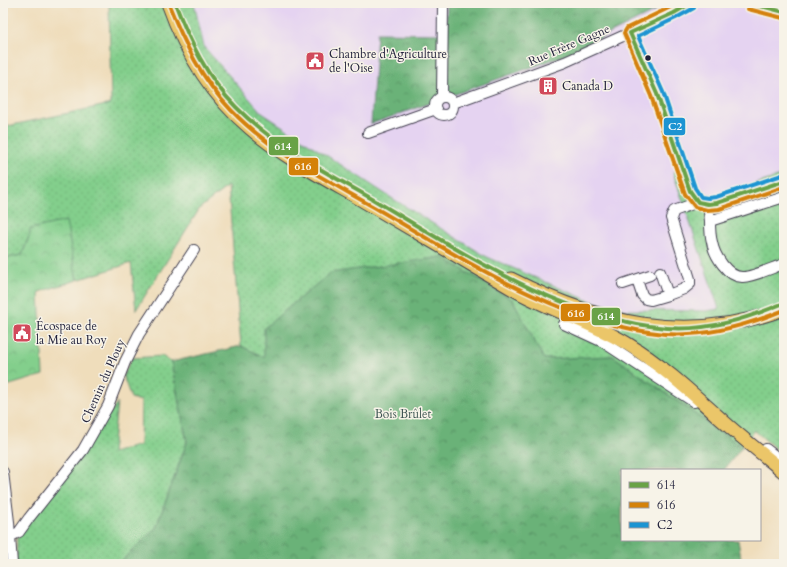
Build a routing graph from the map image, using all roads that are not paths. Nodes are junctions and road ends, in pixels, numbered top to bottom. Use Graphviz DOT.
graph roads {
  1 [pos="168,3"];
  2 [pos="176,3"];
  3 [pos="443,3"];
  4 [pos="691,3"];
  5 [pos="749,3"];
  6 [pos="784,12"];
  7 [pos="630,33"];
  8 [pos="442,97"];
  9 [pos="453,103"];
  10 [pos="436,109"];
  11 [pos="368,133"];
  12 [pos="784,181"];
  13 [pos="784,197"];
  14 [pos="703,203"];
  15 [pos="710,221"];
  16 [pos="194,250"];
  17 [pos="784,264"];
  18 [pos="637,280"];
  19 [pos="500,281"];
  20 [pos="623,284"];
  21 [pos="668,295"];
  22 [pos="784,303"];
  23 [pos="784,309"];
  24 [pos="784,316"];
  25 [pos="564,324"];
  26 [pos="716,326"];
  27 [pos="687,393"];
  28 [pos="784,463"];
  29 [pos="3,472"];
  30 [pos="784,472"];
  31 [pos="29,518"];
  32 [pos="9,522"];
  33 [pos="11,536"];
  34 [pos="12,564"];
  1 -- 19 [label="main road"];
  2 -- 26 [label="main road"];
  3 -- 8 [label="street"];
  4 -- 7 [label="street, Rue Frère Gagne"];
  5 -- 6 [label="street"];
  7 -- 9 [label="street, Rue Frère Gagne"];
  7 -- 14 [label="street"];
  8 -- 9 [label="street"];
  8 -- 10 [label="street"];
  9 -- 10 [label="street, Rue Frère Gagne"];
  10 -- 11 [label="street, Rue Frère Gagne"];
  12 -- 14 [label="street"];
  13 -- 15 [label="street"];
  14 -- 15 [label="street"];
  14 -- 21 [label="street"];
  15 -- 17 [label="street"];
  16 -- 31 [label="street, Chemin du Plouy"];
  18 -- 20 [label="street"];
  18 -- 21 [label="street"];
  18 -- 21 [label="street"];
  19 -- 24 [label="main road"];
  19 -- 27 [label="main road"];
  22 -- 26 [label="main road"];
  23 -- 26 [label="main road"];
  25 -- 27 [label="street"];
  27 -- 28 [label="street"];
  27 -- 30 [label="main road"];
  29 -- 32 [label="street"];
  31 -- 32 [label="street"];
  31 -- 33 [label="street, Chemin du Plouy"];
  32 -- 33 [label="street"];
  33 -- 34 [label="street"];
}
